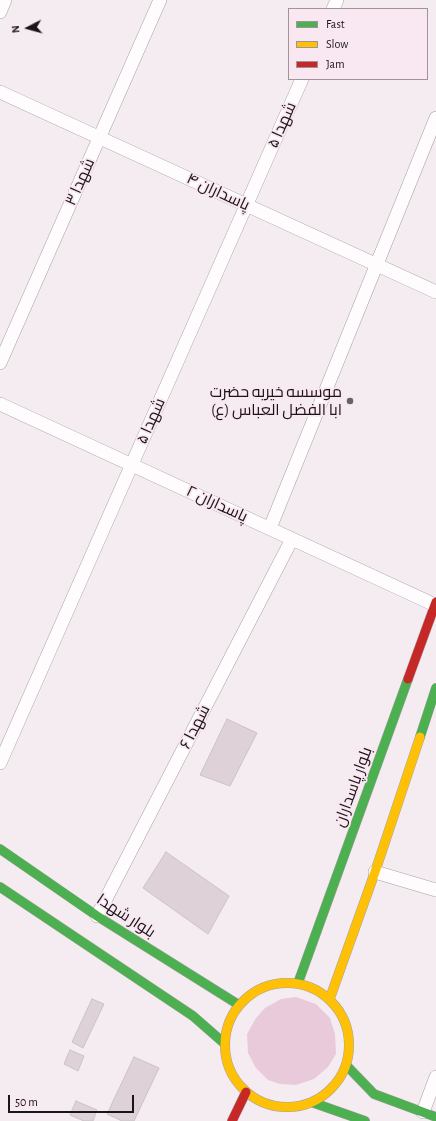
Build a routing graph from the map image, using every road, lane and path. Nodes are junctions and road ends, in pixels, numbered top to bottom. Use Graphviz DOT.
graph roads {
  1 [pos="5,0"];
  2 [pos="160,0"];
  3 [pos="0,12"];
  4 [pos="302,80"];
  5 [pos="0,92"];
  6 [pos="436,118"];
  7 [pos="100,138"];
  8 [pos="246,205"];
  9 [pos="376,265"];
  10 [pos="436,292"];
  11 [pos="0,363"];
  12 [pos="0,404"];
  13 [pos="132,465"];
  14 [pos="270,528"];
  15 [pos="292,539"];
  16 [pos="435,603"];
  17 [pos="436,688"];
  18 [pos="0,763"];
  19 [pos="0,850"];
  20 [pos="0,859"];
  21 [pos="25,866"];
  22 [pos="10,867"];
  23 [pos="374,872"];
  24 [pos="2,885"];
  25 [pos="436,890"];
  26 [pos="97,916"];
  27 [pos="298,983"];
  28 [pos="330,998"];
  29 [pos="239,1005"];
  30 [pos="225,1044"];
  31 [pos="347,1066"];
  32 [pos="436,1076"];
  33 [pos="246,1092"];
  34 [pos="314,1103"];
  35 [pos="423,1112"];
  36 [pos="436,1116"];
  37 [pos="232,1121"];
  38 [pos="365,1121"];
  1 -- 3 [label="street"];
  2 -- 7 [label="street, شهدا ۳"];
  4 -- 8 [label="street, شهدا ۵"];
  5 -- 7 [label="street, پاسداران ۴"];
  6 -- 9 [label="street"];
  7 -- 8 [label="street, پاسداران ۴"];
  7 -- 11 [label="street, شهدا ۳"];
  8 -- 9 [label="street, پاسداران ۴"];
  8 -- 13 [label="street, شهدا ۵"];
  9 -- 10 [label="street, پاسداران ۴"];
  9 -- 14 [label="street"];
  12 -- 13 [label="street, پاسداران ۲"];
  13 -- 14 [label="street, پاسداران ۲"];
  13 -- 18 [label="street, شهدا ۵"];
  14 -- 15 [label="street, پاسداران ۲"];
  15 -- 16 [label="street, پاسداران ۲"];
  15 -- 26 [label="street, شهدا ۶"];
  16 -- 27 [label="main road, بلوار پاسداران"];
  17 -- 23 [label="main road"];
  19 -- 20 [label="main road"];
  19 -- 21 [label="main road, بلوار شهدا"];
  21 -- 22 [label="main road"];
  21 -- 26 [label="main road, بلوار شهدا"];
  23 -- 25 [label="street"];
  23 -- 28 [label="main road"];
  24 -- 30 [label="main road"];
  26 -- 29 [label="main road, بلوار شهدا"];
  27 -- 28 [label="main road"];
  27 -- 29 [label="main road"];
  28 -- 31 [label="main road"];
  29 -- 30 [label="main road"];
  30 -- 33 [label="main road"];
  31 -- 34 [label="main road"];
  31 -- 35 [label="main road"];
  32 -- 35 [label="street"];
  33 -- 34 [label="main road"];
  33 -- 37 [label="main road"];
  34 -- 38 [label="main road"];
  35 -- 36 [label="main road"];
}
